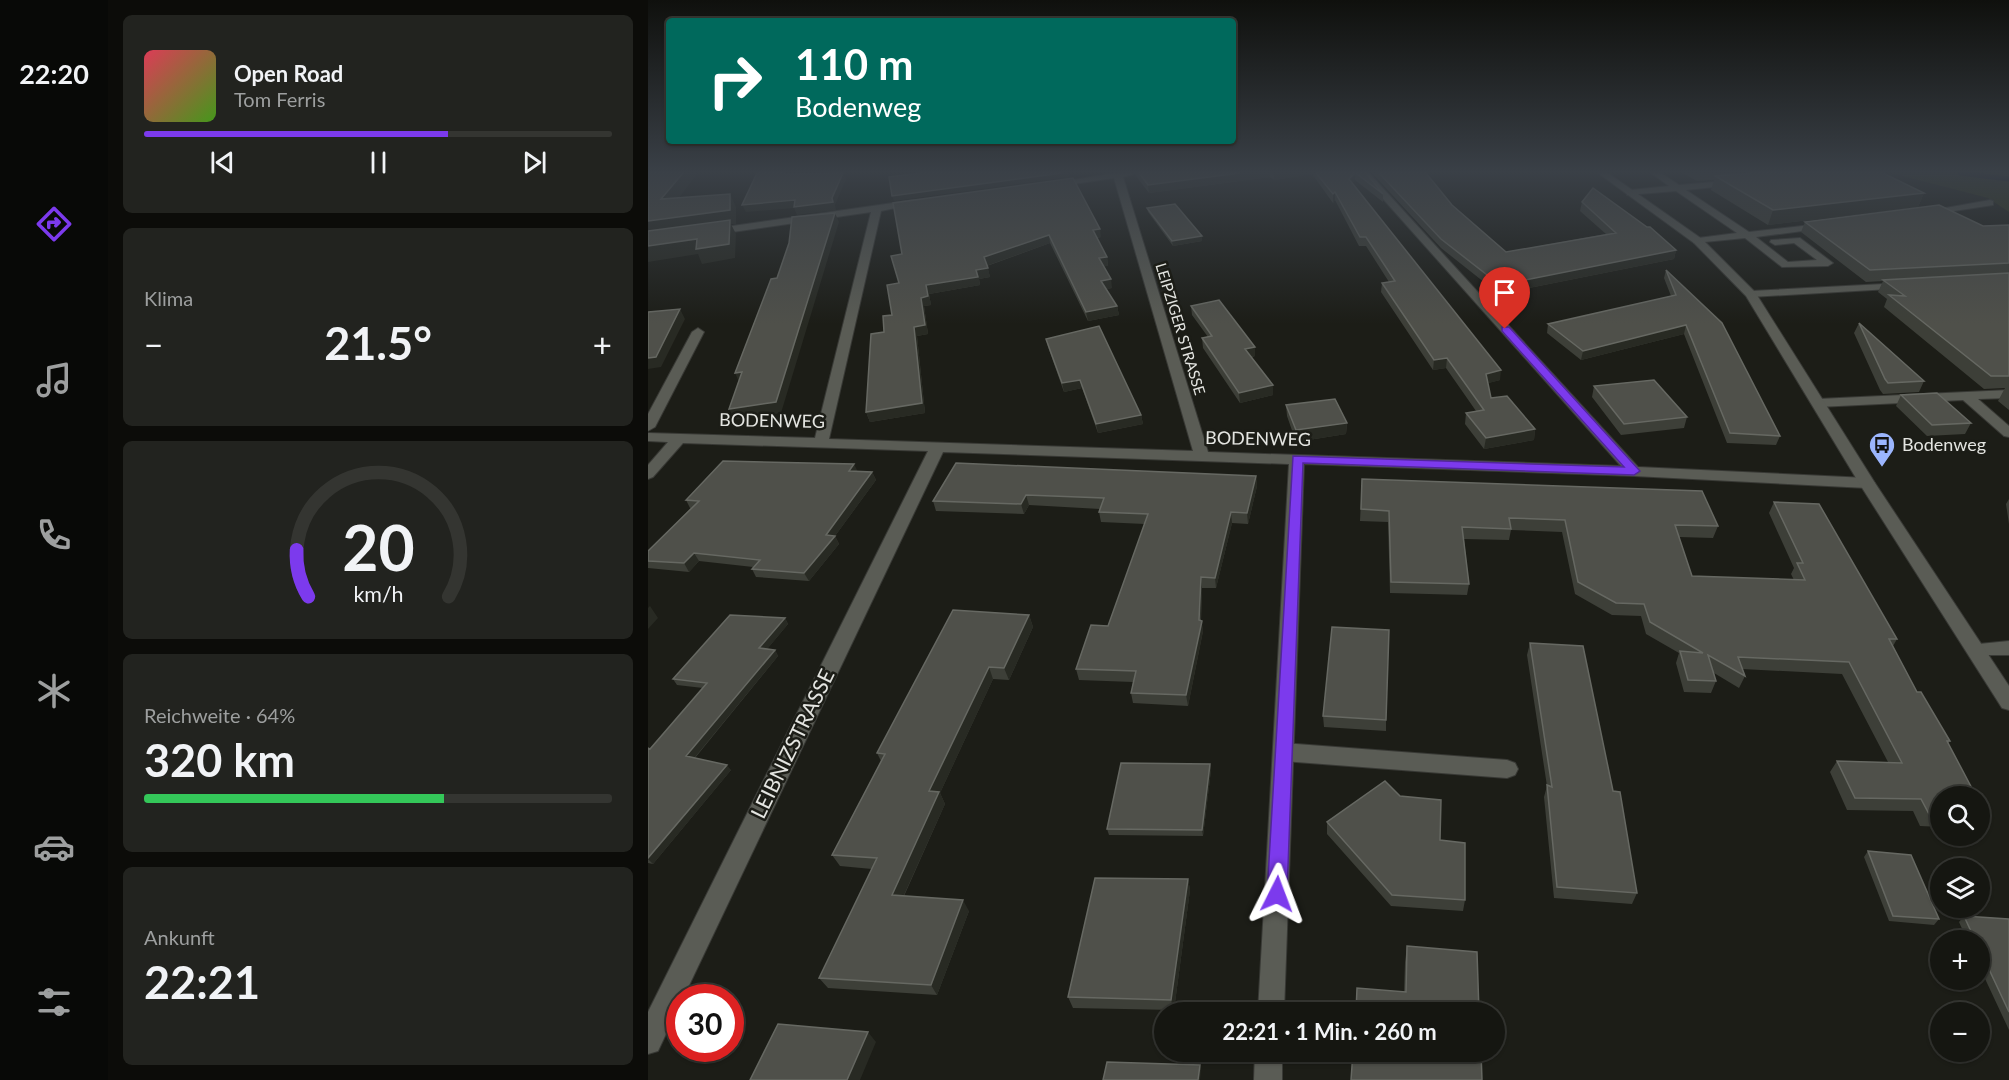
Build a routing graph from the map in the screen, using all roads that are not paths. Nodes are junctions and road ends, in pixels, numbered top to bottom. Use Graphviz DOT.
graph roads {
  1 [pos="771,223"];
  2 [pos="873,223"];
  3 [pos="1132,223"];
  4 [pos="1410,223"];
  5 [pos="1673,223"];
  6 [pos="1731,223"];
  7 [pos="1839,223"];
  8 [pos="705,233"];
  9 [pos="1748,235"];
  10 [pos="1698,241"];
  11 [pos="1759,243"];
  12 [pos="1917,285"];
  13 [pos="1751,294"];
  14 [pos="698,332"];
  15 [pos="2009,394"];
  16 [pos="1966,396"];
  17 [pos="1818,403"];
  18 [pos="648,427"];
  19 [pos="2009,433"];
  20 [pos="648,437"];
  21 [pos="678,439"];
  22 [pos="822,442"];
  23 [pos="937,447"];
  24 [pos="1202,457"];
  25 [pos="1297,459"];
  26 [pos="1634,471"];
  27 [pos="648,474"];
  28 [pos="1867,483"];
  29 [pos="2009,648"];
  30 [pos="1976,650"];
  31 [pos="2007,695"];
  32 [pos="1283,752"];
  33 [pos="1507,768"];
  34 [pos="1271,1002"];
  35 [pos="648,1041"];
  36 [pos="1269,1062"];
  37 [pos="1268,1080"];
  1 -- 8 [label="street"];
  2 -- 22 [label="street"];
  3 -- 24 [label="street, LEIPZIGER STRASSE"];
  4 -- 26 [label="street"];
  5 -- 10 [label="street"];
  6 -- 9 [label="street"];
  7 -- 9 [label="street"];
  9 -- 10 [label="street"];
  9 -- 11 [label="street"];
  10 -- 13 [label="street"];
  11 -- 11 [label="street"];
  12 -- 13 [label="street"];
  13 -- 17 [label="street"];
  14 -- 18 [label="street"];
  15 -- 16 [label="street"];
  16 -- 17 [label="street"];
  16 -- 19 [label="street"];
  17 -- 28 [label="street"];
  20 -- 21 [label="street, BODENWEG"];
  21 -- 22 [label="street, BODENWEG"];
  21 -- 27 [label="street"];
  22 -- 23 [label="street, BODENWEG"];
  23 -- 24 [label="street, BODENWEG"];
  23 -- 35 [label="street, LEIBNIZSTRASSE"];
  24 -- 25 [label="street, BODENWEG"];
  25 -- 26 [label="street, BODENWEG"];
  25 -- 32 [label="street"];
  26 -- 28 [label="street, BODENWEG"];
  28 -- 30 [label="street"];
  29 -- 30 [label="street"];
  30 -- 31 [label="street"];
  32 -- 33 [label="street"];
  32 -- 34 [label="street"];
  36 -- 37 [label="street"];
}
